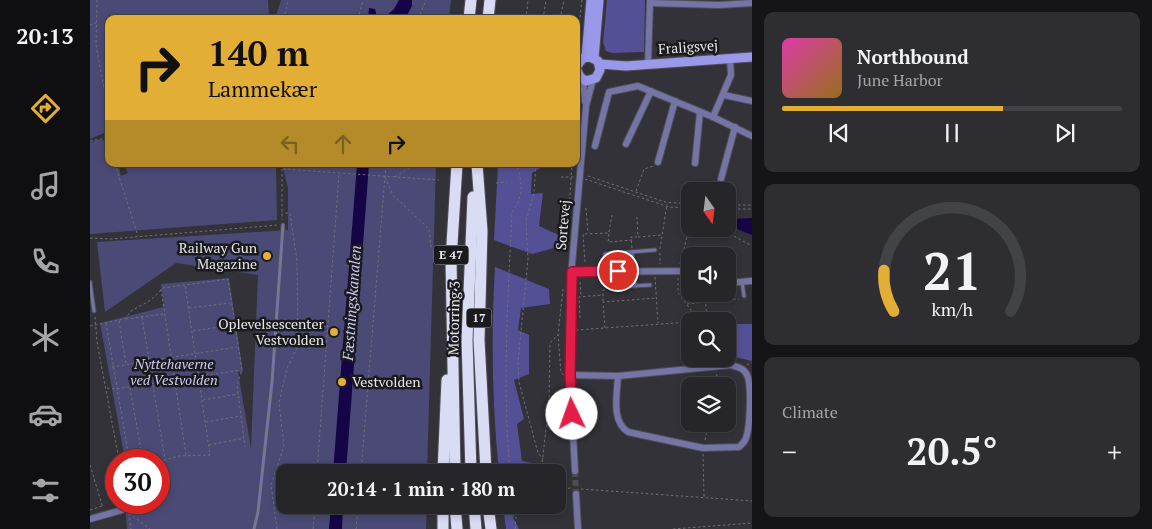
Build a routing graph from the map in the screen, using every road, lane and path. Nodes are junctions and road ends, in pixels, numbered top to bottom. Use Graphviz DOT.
graph roads {
  1 [pos="97,0"];
  2 [pos="288,0"];
  3 [pos="363,0"];
  4 [pos="426,0"];
  5 [pos="471,0"];
  6 [pos="490,0"];
  7 [pos="528,0"];
  8 [pos="546,0"];
  9 [pos="564,0"];
  10 [pos="582,0"];
  11 [pos="591,0"];
  12 [pos="599,0"];
  13 [pos="650,2"];
  14 [pos="752,3"];
  15 [pos="285,15"];
  16 [pos="359,15"];
  17 [pos="420,15"];
  18 [pos="469,15"];
  19 [pos="488,15"];
  20 [pos="526,15"];
  21 [pos="544,15"];
  22 [pos="561,15"];
  23 [pos="580,17"];
  24 [pos="97,23"];
  25 [pos="90,25"];
  26 [pos="752,57"];
  27 [pos="730,58"];
  28 [pos="580,60"];
  29 [pos="648,64"];
  30 [pos="594,66"];
  31 [pos="580,76"];
  32 [pos="583,80"];
  33 [pos="651,91"];
  34 [pos="105,93"];
  35 [pos="724,95"];
  36 [pos="752,100"];
  37 [pos="675,101"];
  38 [pos="586,106"];
  39 [pos="700,112"];
  40 [pos="713,117"];
  41 [pos="735,128"];
  42 [pos="752,136"];
  43 [pos="105,138"];
  44 [pos="90,141"];
  45 [pos="626,144"];
  46 [pos="595,146"];
  47 [pos="658,162"];
  48 [pos="695,163"];
  49 [pos="116,167"];
  50 [pos="386,167"];
  51 [pos="410,167"];
  52 [pos="457,167"];
  53 [pos="476,167"];
  54 [pos="476,167"];
  55 [pos="518,167"];
  56 [pos="580,167"];
  57 [pos="580,167"];
  58 [pos="282,169"];
  59 [pos="535,169"];
  60 [pos="339,174"];
  61 [pos="572,175"];
  62 [pos="384,177"];
  63 [pos="394,177"];
  64 [pos="561,177"];
  65 [pos="579,177"];
  66 [pos="721,179"];
  67 [pos="439,180"];
  68 [pos="507,182"];
  69 [pos="496,183"];
  70 [pos="636,191"];
  71 [pos="667,203"];
  72 [pos="681,204"];
  73 [pos="736,205"];
  74 [pos="752,205"];
  75 [pos="667,207"];
  76 [pos="586,208"];
  77 [pos="681,208"];
  78 [pos="736,209"];
  79 [pos="752,210"];
  80 [pos="282,214"];
  81 [pos="612,215"];
  82 [pos="637,217"];
  83 [pos="282,225"];
  84 [pos="588,233"];
  85 [pos="609,233"];
  86 [pos="662,235"];
  87 [pos="138,236"];
  88 [pos="638,237"];
  89 [pos="736,237"];
  90 [pos="90,238"];
  91 [pos="632,240"];
  92 [pos="431,246"];
  93 [pos="752,246"];
  94 [pos="655,250"];
  95 [pos="632,252"];
  96 [pos="605,254"];
  97 [pos="585,262"];
  98 [pos="634,270"];
  99 [pos="657,270"];
  100 [pos="681,271"];
  101 [pos="572,272"];
  102 [pos="751,281"];
  103 [pos="90,282"];
  104 [pos="580,282"];
  105 [pos="736,282"];
  106 [pos="742,282"];
  107 [pos="185,284"];
  108 [pos="650,285"];
  109 [pos="635,286"];
  110 [pos="609,287"];
  111 [pos="161,289"];
  112 [pos="603,295"];
  113 [pos="581,296"];
  114 [pos="744,296"];
  115 [pos="656,298"];
  116 [pos="603,302"];
  117 [pos="231,303"];
  118 [pos="188,308"];
  119 [pos="94,311"];
  120 [pos="165,314"];
  121 [pos="142,317"];
  122 [pos="580,318"];
  123 [pos="125,319"];
  124 [pos="119,320"];
  125 [pos="106,323"];
  126 [pos="681,323"];
  127 [pos="658,324"];
  128 [pos="96,325"];
  129 [pos="234,325"];
  130 [pos="90,326"];
  131 [pos="605,328"];
  132 [pos="570,330"];
  133 [pos="192,331"];
  134 [pos="451,346"];
  135 [pos="238,347"];
  136 [pos="195,354"];
  137 [pos="172,357"];
  138 [pos="148,360"];
  139 [pos="126,364"];
  140 [pos="736,366"];
  141 [pos="112,367"];
  142 [pos="709,367"];
  143 [pos="242,370"];
  144 [pos="570,375"];
  145 [pos="618,376"];
  146 [pos="199,377"];
  147 [pos="175,381"];
  148 [pos="152,384"];
  149 [pos="130,387"];
  150 [pos="105,388"];
  151 [pos="116,389"];
  152 [pos="238,394"];
  153 [pos="202,400"];
  154 [pos="241,416"];
  155 [pos="205,422"];
  156 [pos="706,432"];
  157 [pos="244,438"];
  158 [pos="208,445"];
  159 [pos="245,447"];
  160 [pos="703,448"];
  161 [pos="118,449"];
  162 [pos="127,449"];
  163 [pos="142,449"];
  164 [pos="163,449"];
  165 [pos="186,456"];
  166 [pos="170,459"];
  167 [pos="543,460"];
  168 [pos="318,464"];
  169 [pos="362,464"];
  170 [pos="443,464"];
  171 [pos="455,464"];
  172 [pos="472,464"];
  173 [pos="486,464"];
  174 [pos="509,464"];
  175 [pos="542,464"];
  176 [pos="90,466"];
  177 [pos="575,470"];
  178 [pos="566,489"];
  179 [pos="576,494"];
  180 [pos="704,497"];
  181 [pos="752,501"];
  182 [pos="102,506"];
  183 [pos="90,510"];
  184 [pos="108,514"];
  185 [pos="129,514"];
  186 [pos="130,514"];
  187 [pos="314,514"];
  188 [pos="357,514"];
  189 [pos="443,514"];
  190 [pos="456,514"];
  191 [pos="475,514"];
  192 [pos="489,514"];
  193 [pos="517,514"];
  194 [pos="105,515"];
  195 [pos="90,519"];
  196 [pos="752,522"];
  197 [pos="131,529"];
  198 [pos="150,529"];
  199 [pos="254,529"];
  200 [pos="277,529"];
  201 [pos="313,529"];
  202 [pos="356,529"];
  203 [pos="442,529"];
  204 [pos="457,529"];
  205 [pos="476,529"];
  206 [pos="491,529"];
  207 [pos="514,529"];
  208 [pos="578,529"];
  209 [pos="673,529"];
  1 -- 24 [label="path"];
  2 -- 15 [label="path"];
  3 -- 16 [label="path"];
  4 -- 17 [label="path"];
  5 -- 18 [label="highway"];
  6 -- 19 [label="highway"];
  7 -- 20 [label="path"];
  8 -- 21 [label="path"];
  9 -- 22 [label="path"];
  10 -- 23 [label="path"];
  11 -- 30 [label="street"];
  12 -- 30 [label="street"];
  13 -- 14 [label="street"];
  13 -- 29 [label="street"];
  24 -- 25 [label="path"];
  24 -- 34 [label="path"];
  26 -- 27 [label="street, Fraligsvej"];
  27 -- 29 [label="street, Fraligsvej"];
  27 -- 35 [label="street"];
  28 -- 30 [label="street"];
  29 -- 30 [label="street, Fraligsvej"];
  30 -- 32 [label="street, Fraligsvej"];
  30 -- 38 [label="street, Sortevej"];
  31 -- 32 [label="street"];
  32 -- 38 [label="street, Sortevej"];
  33 -- 37 [label="street"];
  33 -- 45 [label="street"];
  33 -- 46 [label="street"];
  35 -- 36 [label="street"];
  35 -- 40 [label="street"];
  37 -- 39 [label="street"];
  37 -- 47 [label="street"];
  38 -- 57 [label="street, Sortevej"];
  39 -- 40 [label="street"];
  39 -- 48 [label="street"];
  40 -- 41 [label="street"];
  41 -- 42 [label="street"];
  41 -- 66 [label="street"];
  43 -- 44 [label="path"];
  47 -- 70 [label="path"];
  49 -- 87 [label="path"];
  50 -- 62 [label="path"];
  51 -- 63 [label="path"];
  52 -- 134 [label="highway, Motorring 3 / E 47"];
  53 -- 172 [label="highway, Motorring 3 / E 47"];
  54 -- 173 [label="highway, 17"];
  55 -- 174 [label="path"];
  56 -- 65 [label="street, Sortevej"];
  58 -- 60 [label="path"];
  58 -- 80 [label="path"];
  59 -- 167 [label="path"];
  60 -- 62 [label="path"];
  60 -- 168 [label="path"];
  61 -- 65 [label="path"];
  62 -- 63 [label="path"];
  62 -- 92 [label="path"];
  62 -- 169 [label="path"];
  63 -- 67 [label="path"];
  64 -- 65 [label="path"];
  65 -- 70 [label="path"];
  65 -- 75 [label="path"];
  65 -- 101 [label="street, Sortevej"];
  68 -- 69 [label="path"];
  70 -- 71 [label="path"];
  71 -- 72 [label="path"];
  71 -- 75 [label="path"];
  73 -- 74 [label="path"];
  75 -- 77 [label="path"];
  75 -- 86 [label="path"];
  76 -- 84 [label="path"];
  78 -- 79 [label="path"];
  80 -- 83 [label="path"];
  80 -- 200 [label="path"];
  81 -- 85 [label="path"];
  82 -- 88 [label="path"];
  83 -- 87 [label="path"];
  83 -- 199 [label="lane"];
  84 -- 85 [label="path"];
  84 -- 97 [label="path"];
  85 -- 91 [label="path"];
  86 -- 88 [label="path"];
  86 -- 99 [label="path"];
  87 -- 90 [label="path"];
  88 -- 91 [label="path"];
  89 -- 93 [label="path"];
  91 -- 95 [label="path"];
  94 -- 95 [label="lane"];
  95 -- 96 [label="lane"];
  95 -- 98 [label="lane"];
  98 -- 99 [label="street"];
  98 -- 101 [label="street"];
  98 -- 109 [label="lane"];
  99 -- 100 [label="street"];
  99 -- 115 [label="path"];
  101 -- 132 [label="street, Sortevej"];
  102 -- 106 [label="street"];
  103 -- 119 [label="lane"];
  104 -- 113 [label="path"];
  105 -- 106 [label="street"];
  106 -- 114 [label="lane"];
  107 -- 111 [label="path"];
  107 -- 117 [label="path"];
  107 -- 118 [label="path"];
  108 -- 109 [label="lane"];
  109 -- 110 [label="lane"];
  110 -- 112 [label="path"];
  111 -- 120 [label="path"];
  111 -- 123 [label="path"];
  112 -- 113 [label="path"];
  112 -- 116 [label="path"];
  113 -- 122 [label="path"];
  115 -- 116 [label="path"];
  115 -- 127 [label="path"];
  116 -- 131 [label="path"];
  117 -- 118 [label="path"];
  117 -- 129 [label="path"];
  118 -- 133 [label="path"];
  119 -- 128 [label="path"];
  120 -- 121 [label="path"];
  120 -- 137 [label="path"];
  121 -- 123 [label="path"];
  121 -- 138 [label="path"];
  123 -- 124 [label="path"];
  124 -- 125 [label="path"];
  124 -- 139 [label="path"];
  125 -- 128 [label="path"];
  125 -- 141 [label="path"];
  126 -- 127 [label="path"];
  127 -- 131 [label="path"];
  128 -- 130 [label="path"];
  128 -- 150 [label="path"];
  129 -- 133 [label="path"];
  129 -- 135 [label="path"];
  131 -- 132 [label="path"];
  132 -- 144 [label="street, Sortevej"];
  133 -- 136 [label="path"];
  134 -- 170 [label="highway, E 47"];
  134 -- 171 [label="highway"];
  135 -- 136 [label="path"];
  135 -- 143 [label="path"];
  136 -- 137 [label="path"];
  136 -- 146 [label="path"];
  137 -- 138 [label="path"];
  137 -- 147 [label="path"];
  138 -- 139 [label="path"];
  139 -- 141 [label="path"];
  140 -- 160 [label="street"];
  141 -- 151 [label="path"];
  142 -- 145 [label="street"];
  143 -- 146 [label="path"];
  143 -- 152 [label="path"];
  144 -- 145 [label="street"];
  144 -- 167 [label="path"];
  144 -- 177 [label="street, Sortevej"];
  145 -- 160 [label="street"];
  146 -- 147 [label="path"];
  146 -- 153 [label="path"];
  147 -- 148 [label="path"];
  147 -- 165 [label="path"];
  148 -- 149 [label="path"];
  148 -- 164 [label="path"];
  149 -- 151 [label="path"];
  149 -- 163 [label="path"];
  150 -- 151 [label="path"];
  150 -- 161 [label="path"];
  151 -- 162 [label="path"];
  152 -- 153 [label="path"];
  152 -- 154 [label="path"];
  153 -- 155 [label="path"];
  154 -- 155 [label="path"];
  154 -- 157 [label="path"];
  155 -- 158 [label="path"];
  156 -- 160 [label="path"];
  157 -- 158 [label="path"];
  157 -- 159 [label="path"];
  158 -- 165 [label="path"];
  160 -- 180 [label="path"];
  165 -- 166 [label="path"];
  167 -- 175 [label="path"];
  176 -- 182 [label="path"];
  178 -- 180 [label="path"];
  179 -- 208 [label="street"];
  180 -- 181 [label="path"];
  182 -- 183 [label="path"];
  182 -- 194 [label="path"];
  184 -- 194 [label="street"];
  185 -- 197 [label="path"];
  186 -- 198 [label="path"];
  187 -- 201 [label="path"];
  188 -- 202 [label="path"];
  189 -- 203 [label="highway"];
  190 -- 204 [label="highway"];
  191 -- 205 [label="highway"];
  192 -- 206 [label="highway"];
  193 -- 207 [label="path"];
  194 -- 195 [label="street"];
  196 -- 209 [label="path"];
}
